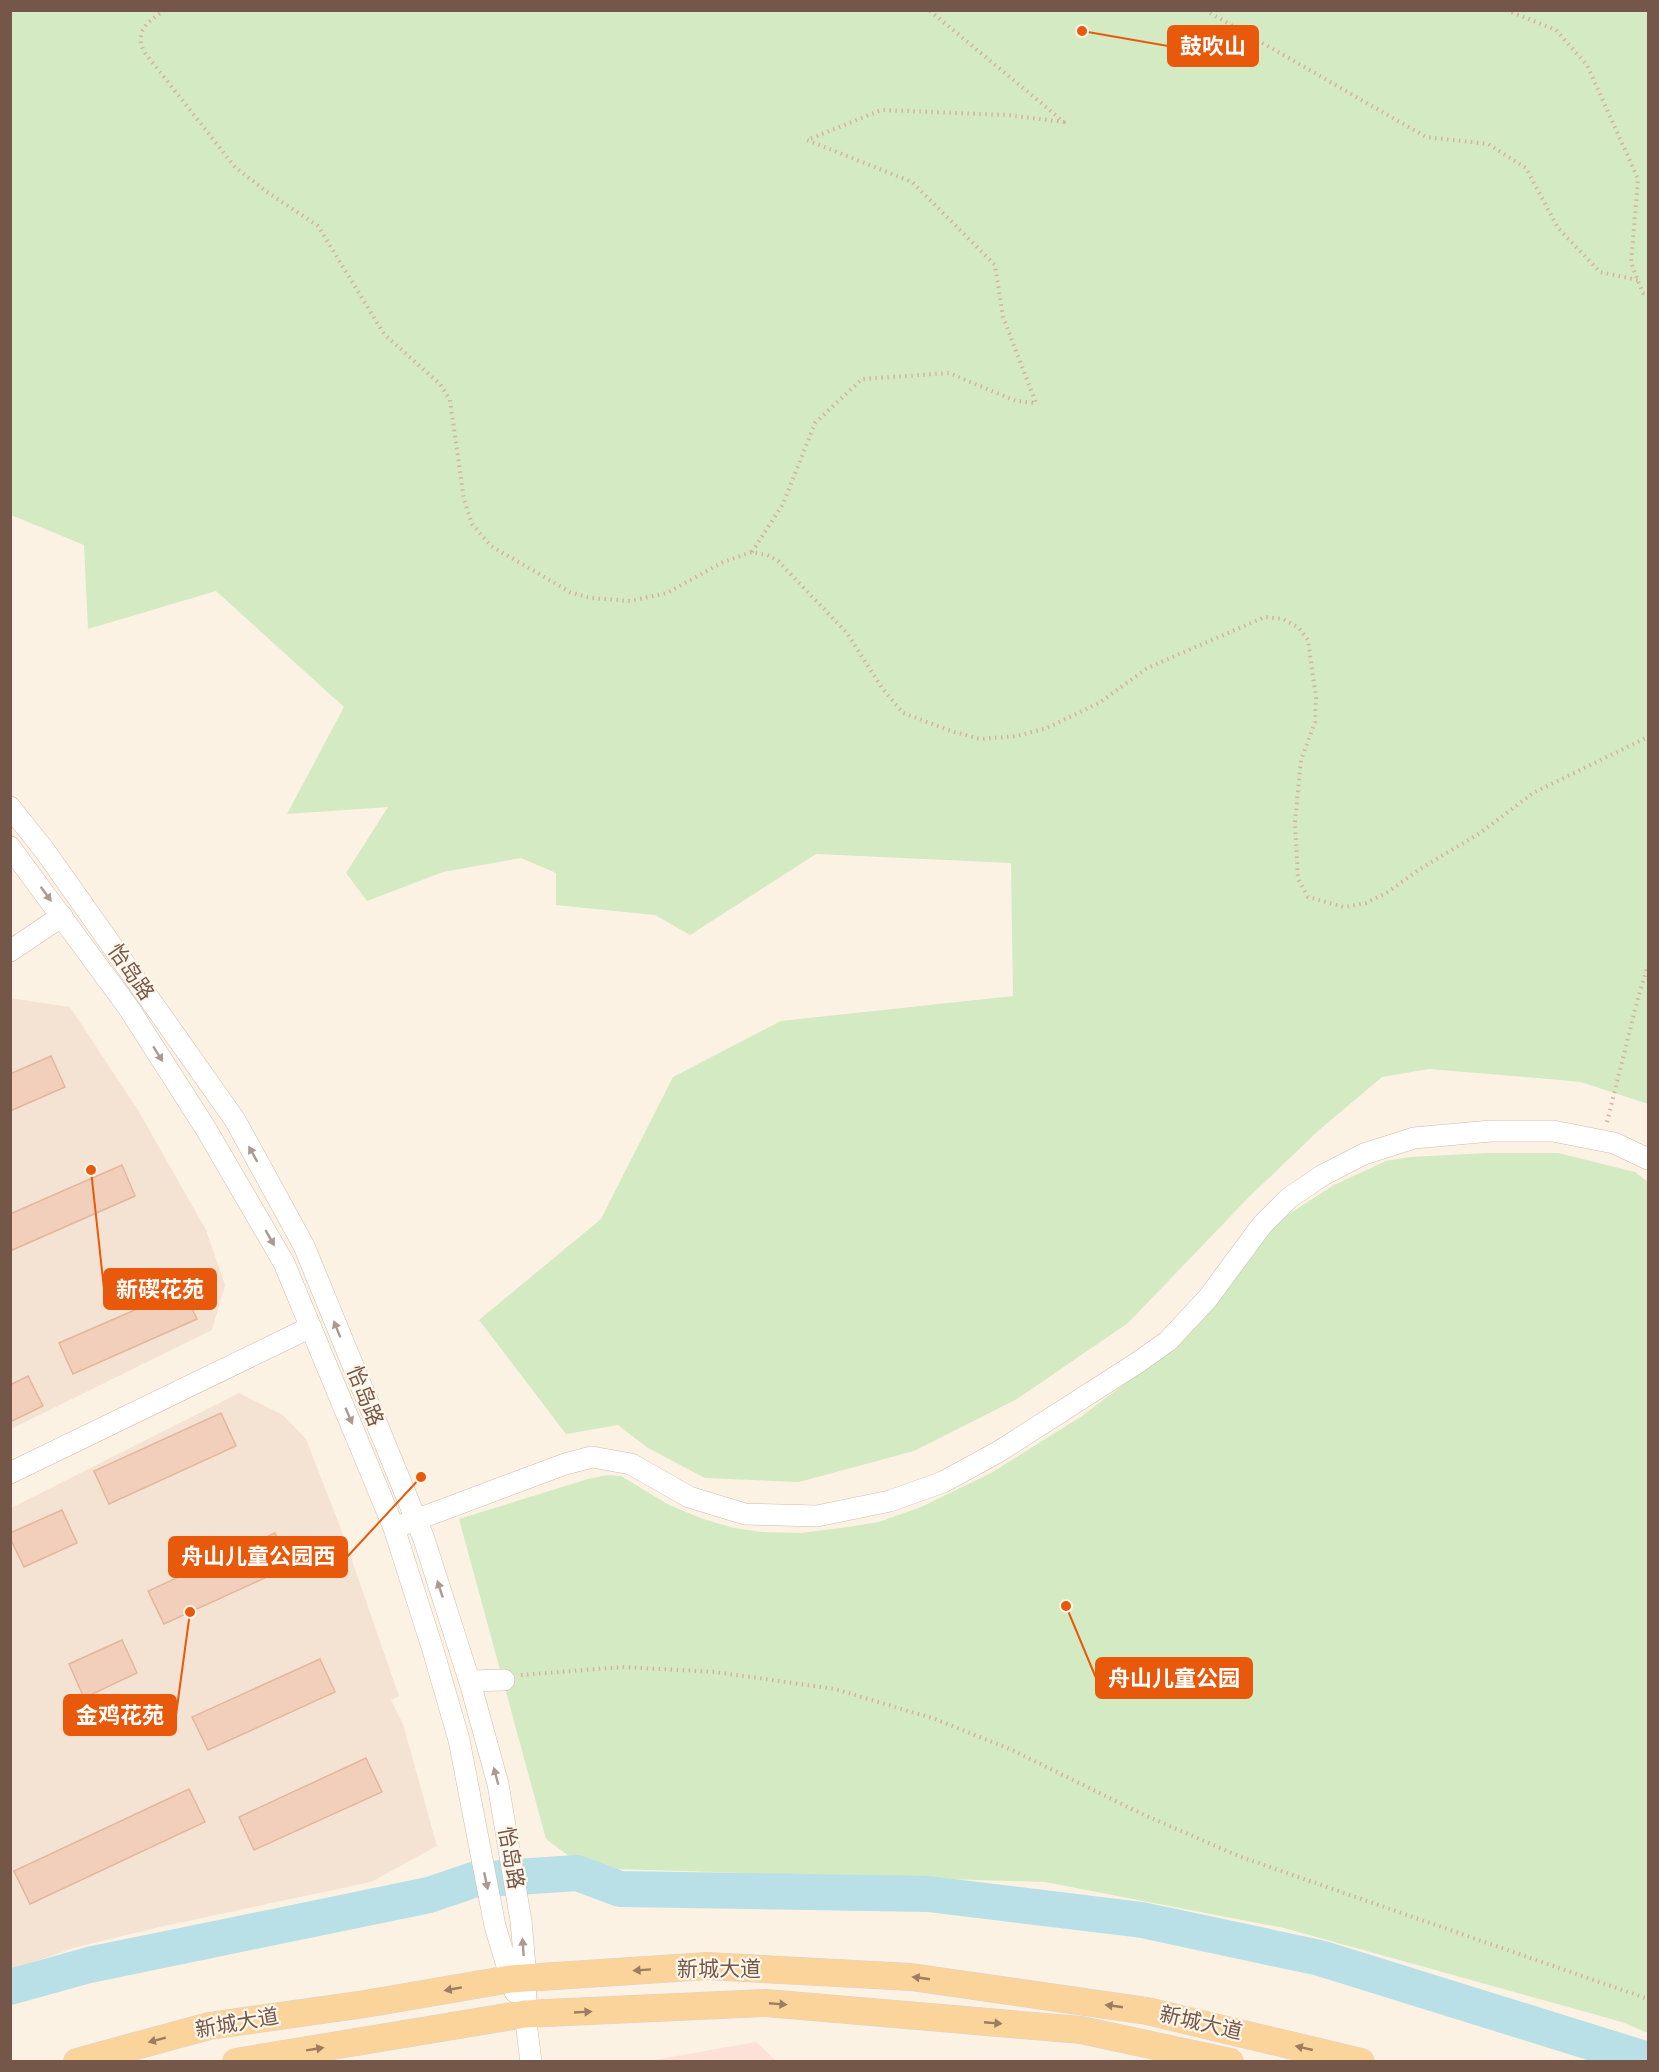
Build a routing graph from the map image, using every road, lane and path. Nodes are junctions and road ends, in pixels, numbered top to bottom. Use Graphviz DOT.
graph roads {
  1 [pos="165,10"];
  2 [pos="929,10"];
  3 [pos="1206,10"];
  4 [pos="1506,10"];
  5 [pos="1638,280"];
  6 [pos="1648,296"];
  7 [pos="752,552"];
  8 [pos="1648,737"];
  9 [pos="10,807"];
  10 [pos="10,847"];
  11 [pos="62,916"];
  12 [pos="10,951"];
  13 [pos="1648,965"];
  14 [pos="1602,1140"];
  15 [pos="1648,1159"];
  16 [pos="311,1327"];
  17 [pos="10,1473"];
  18 [pos="416,1519"];
  19 [pos="394,1528"];
  20 [pos="504,1680"];
  21 [pos="470,1681"];
  22 [pos="518,1978"];
  23 [pos="1648,1999"];
  24 [pos="525,2014"];
  25 [pos="77,2061"];
  26 [pos="236,2061"];
  27 [pos="531,2061"];
  28 [pos="1230,2061"];
  29 [pos="1361,2061"];
  1 -- 7 [label="path"];
  2 -- 7 [label="path"];
  3 -- 5 [label="path"];
  4 -- 5 [label="path"];
  5 -- 6 [label="path"];
  7 -- 8 [label="path"];
  18 -- 9 [label="street, 怡岛路, one-way"];
  10 -- 11 [label="street, one-way"];
  11 -- 12 [label="street"];
  11 -- 16 [label="street, one-way"];
  13 -- 14 [label="path"];
  14 -- 15 [label="street"];
  14 -- 18 [label="street"];
  16 -- 17 [label="street"];
  16 -- 19 [label="street, one-way"];
  18 -- 19 [label="street"];
  21 -- 18 [label="street, 怡岛路, one-way"];
  19 -- 22 [label="street, one-way"];
  20 -- 21 [label="street"];
  20 -- 23 [label="path"];
  22 -- 21 [label="street, 怡岛路, one-way"];
  22 -- 24 [label="street, 怡岛路"];
  22 -- 25 [label="main road, 新城大道, one-way"];
  29 -- 22 [label="main road, 新城大道, one-way"];
  26 -- 24 [label="main road, 新城大道, one-way"];
  24 -- 27 [label="street, 怡岛路"];
  24 -- 28 [label="main road, 新城大道, one-way"];
}
